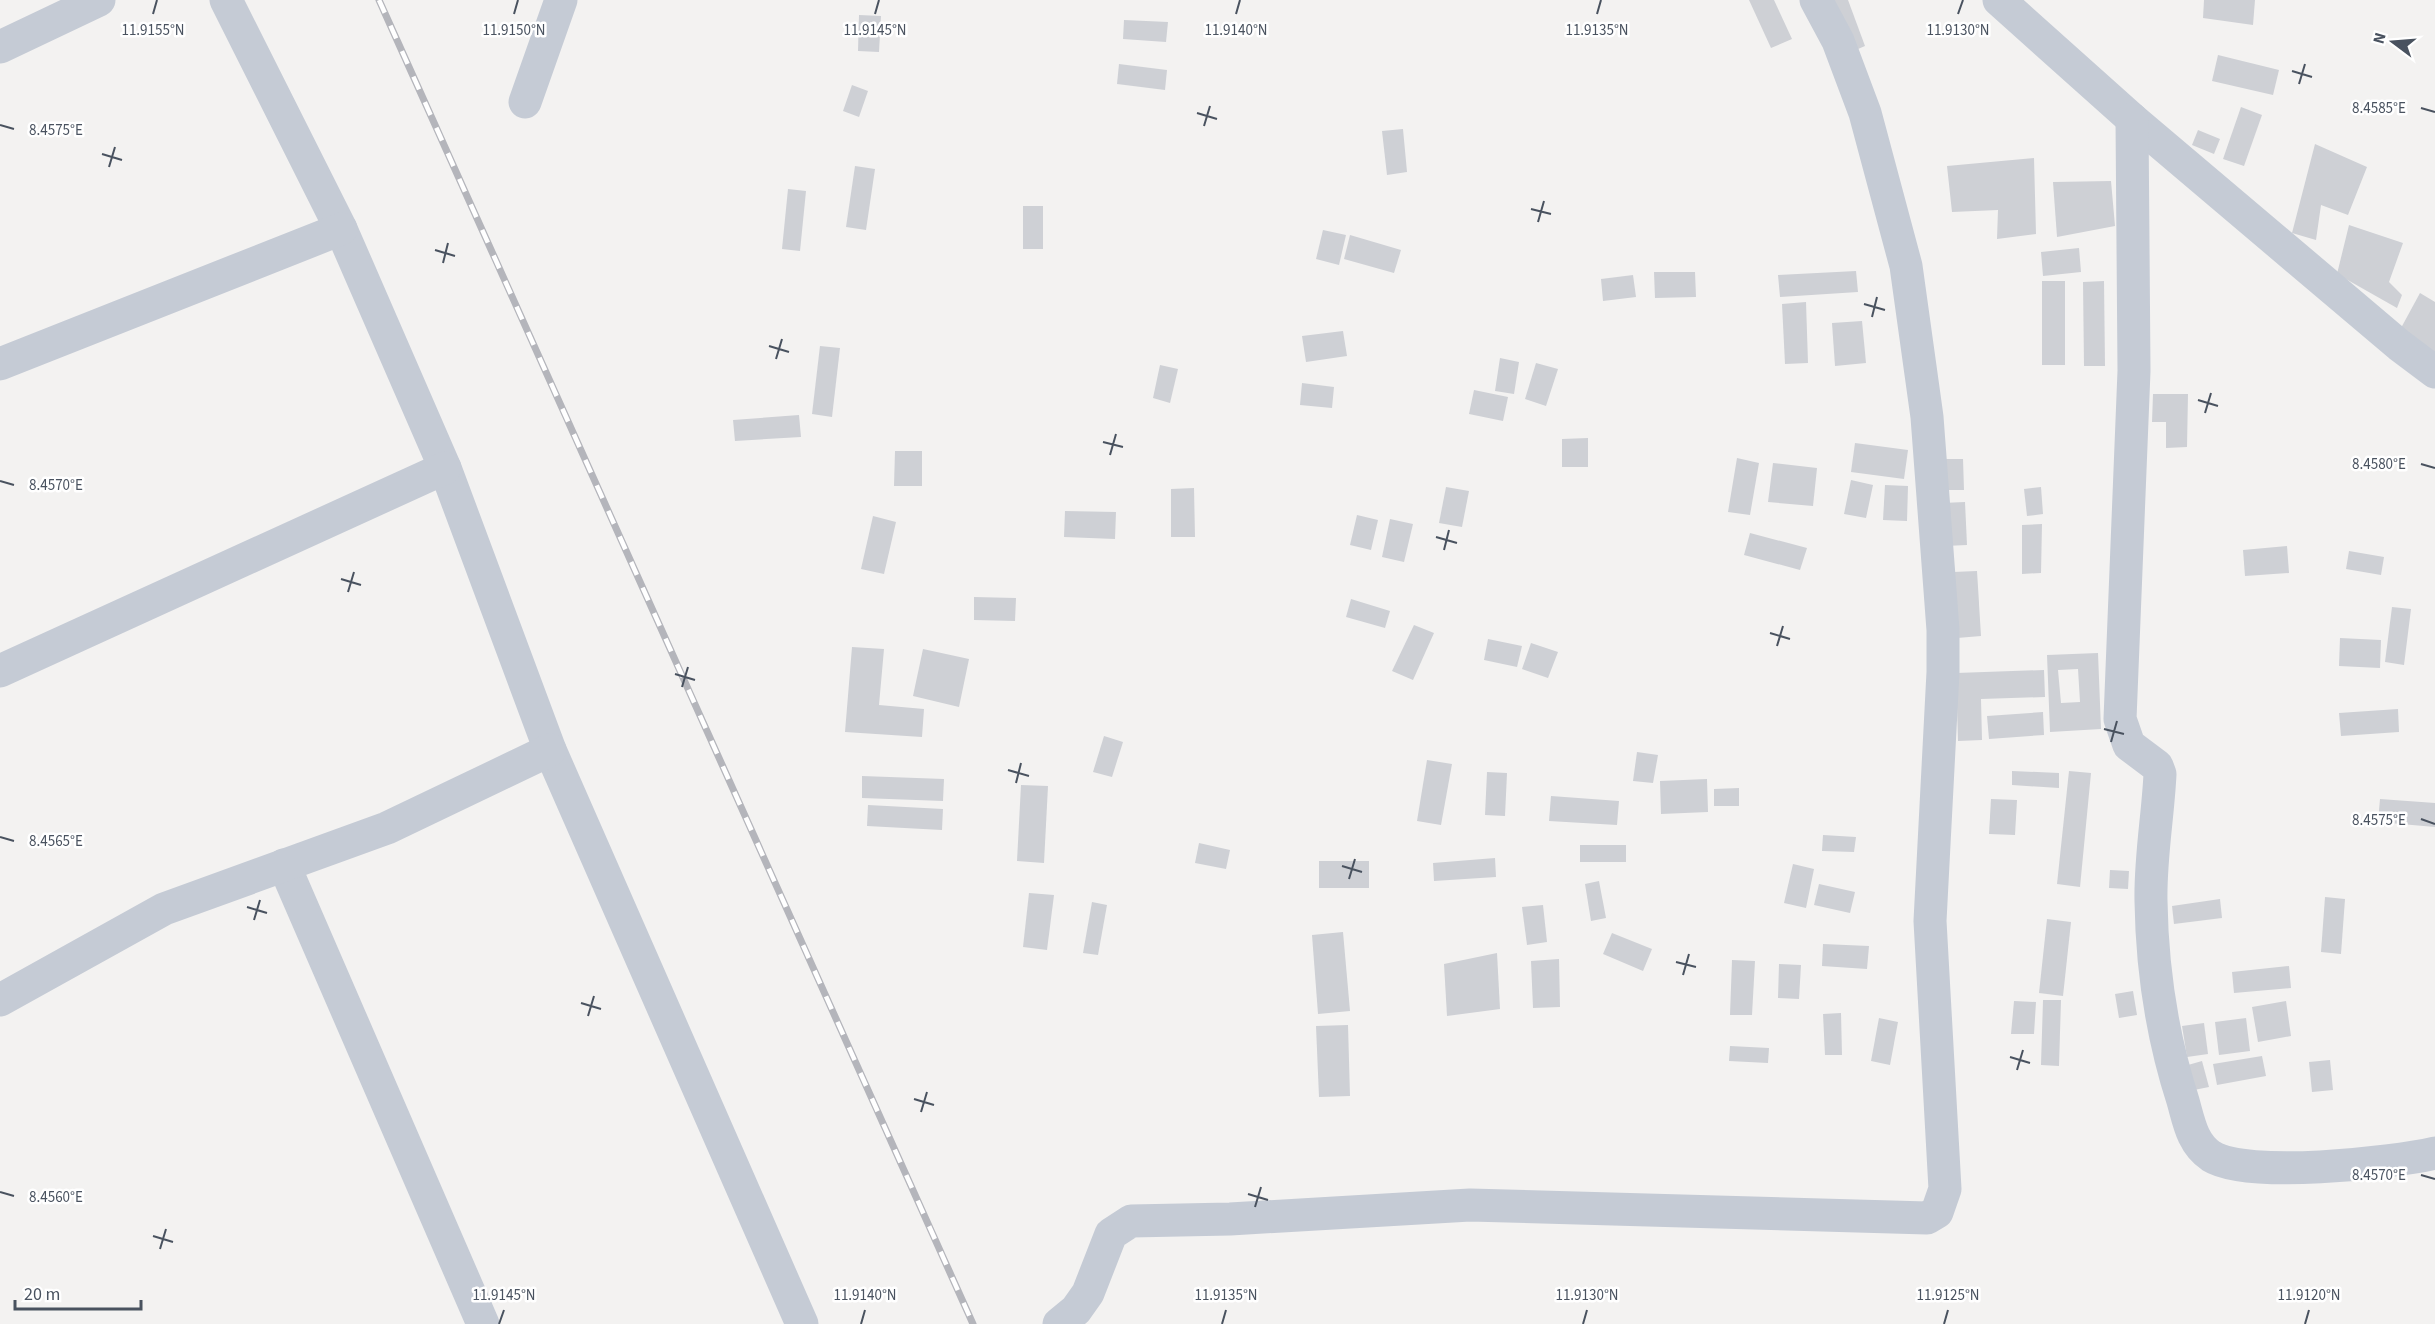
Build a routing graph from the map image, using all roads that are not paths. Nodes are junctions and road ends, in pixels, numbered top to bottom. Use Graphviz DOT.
graph roads {
  1 [pos="99,0"];
  2 [pos="226,0"];
  3 [pos="561,0"];
  4 [pos="1816,0"];
  5 [pos="1999,0"];
  6 [pos="0,47"];
  7 [pos="525,102"];
  8 [pos="2132,119"];
  9 [pos="341,229"];
  10 [pos="0,364"];
  11 [pos="2435,372"];
  12 [pos="445,468"];
  13 [pos="0,671"];
  14 [pos="550,750"];
  15 [pos="284,865"];
  16 [pos="0,1000"];
  17 [pos="2435,1153"];
  18 [pos="483,1324"];
  19 [pos="802,1324"];
  20 [pos="1059,1324"];
  1 -- 6 [label="street"];
  2 -- 9 [label="street"];
  3 -- 7 [label="street"];
  4 -- 20 [label="street"];
  5 -- 8 [label="street"];
  8 -- 11 [label="street"];
  8 -- 17 [label="street"];
  9 -- 10 [label="street"];
  9 -- 12 [label="street"];
  12 -- 13 [label="street"];
  12 -- 14 [label="street"];
  14 -- 15 [label="street"];
  14 -- 19 [label="street"];
  15 -- 16 [label="street"];
  15 -- 18 [label="street"];
}
